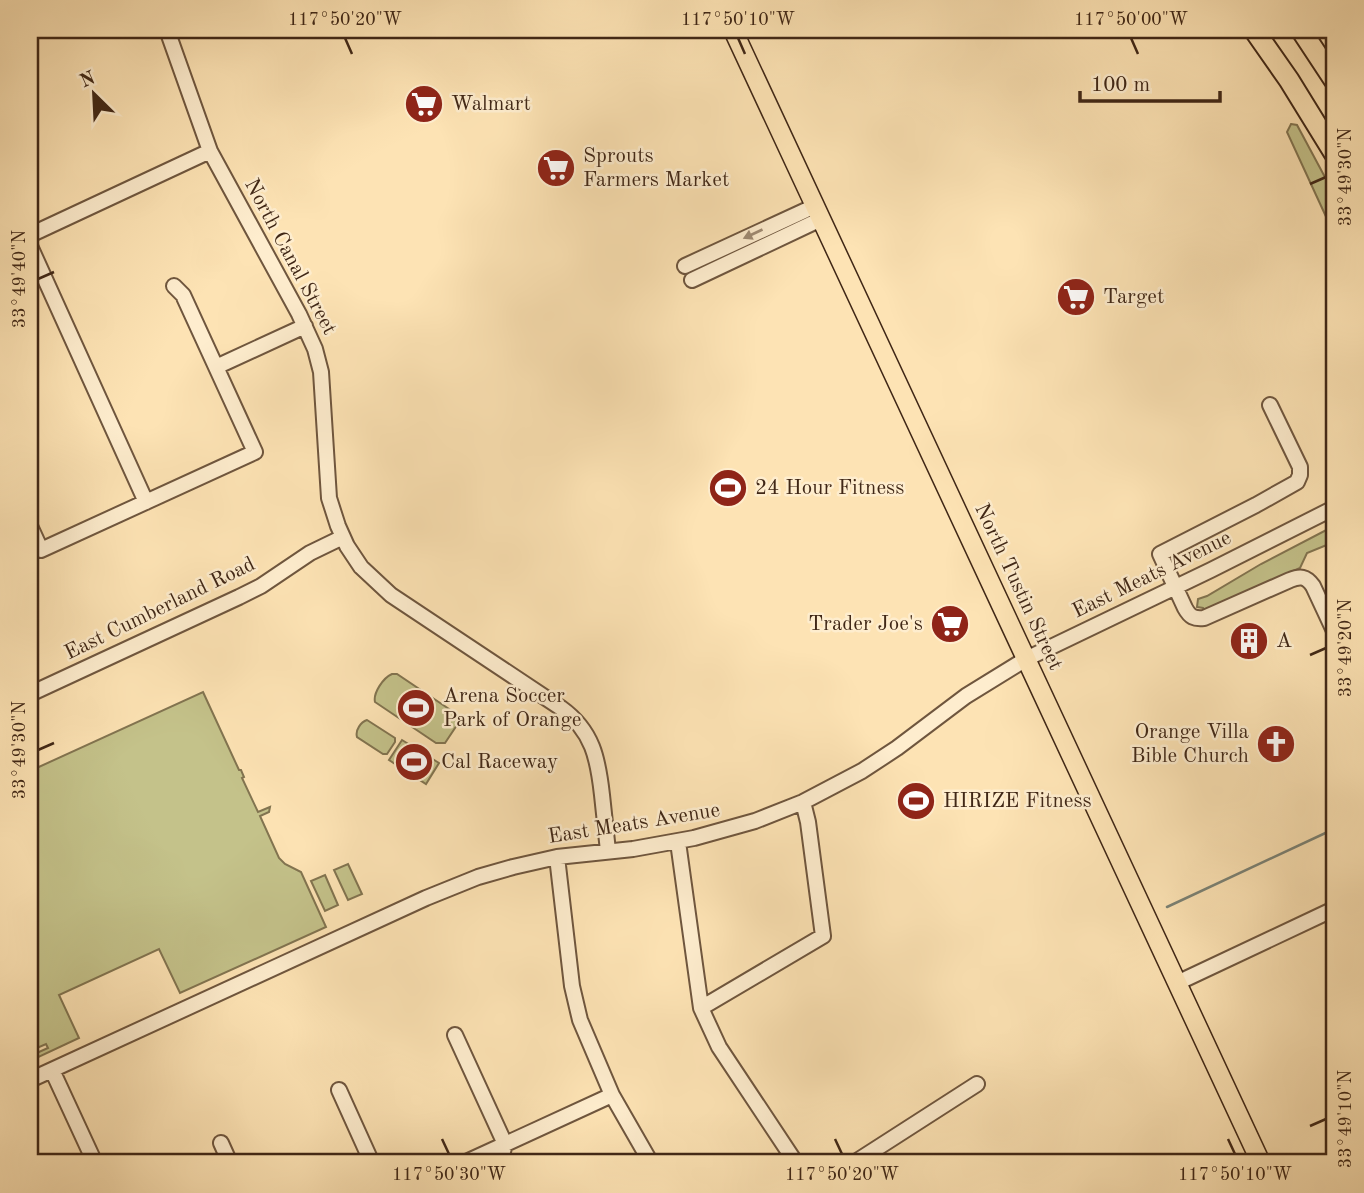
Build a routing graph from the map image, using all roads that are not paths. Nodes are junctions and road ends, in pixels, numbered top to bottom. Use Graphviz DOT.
graph roads {
  1 [pos="167,30"];
  2 [pos="733,30"];
  3 [pos="1254,30"];
  4 [pos="1301,30"];
  5 [pos="1334,80"];
  6 [pos="210,152"];
  7 [pos="1334,153"];
  8 [pos="818,212"];
  9 [pos="30,235"];
  10 [pos="30,246"];
  11 [pos="689,273"];
  12 [pos="173,286"];
  13 [pos="305,326"];
  14 [pos="216,367"];
  15 [pos="1270,405"];
  16 [pos="146,502"];
  17 [pos="1334,508"];
  18 [pos="30,526"];
  19 [pos="343,537"];
  20 [pos="1175,588"];
  21 [pos="1334,631"];
  22 [pos="1026,659"];
  23 [pos="30,694"];
  24 [pos="803,802"];
  25 [pos="678,842"];
  26 [pos="608,851"];
  27 [pos="557,857"];
  28 [pos="1334,909"];
  29 [pos="1177,983"];
  30 [pos="701,1008"];
  31 [pos="456,1035"];
  32 [pos="52,1070"];
  33 [pos="30,1080"];
  34 [pos="977,1084"];
  35 [pos="339,1090"];
  36 [pos="612,1095"];
  37 [pos="221,1143"];
  38 [pos="505,1144"];
  39 [pos="94,1163"];
  40 [pos="230,1163"];
  41 [pos="372,1163"];
  42 [pos="464,1163"];
  43 [pos="503,1163"];
  44 [pos="650,1163"];
  45 [pos="796,1163"];
  46 [pos="854,1163"];
  47 [pos="1261,1163"];
  1 -- 6 [label="street, North Canal Street"];
  2 -- 8 [label="main road, North Tustin Street"];
  3 -- 7 [label="highway"];
  4 -- 5 [label="highway"];
  6 -- 9 [label="street"];
  6 -- 13 [label="street, North Canal Street"];
  8 -- 11 [label="street"];
  8 -- 22 [label="main road, North Tustin Street"];
  10 -- 16 [label="street"];
  12 -- 14 [label="street"];
  13 -- 14 [label="street"];
  13 -- 19 [label="street, North Canal Street"];
  14 -- 16 [label="street"];
  15 -- 20 [label="street"];
  16 -- 18 [label="street"];
  17 -- 20 [label="street, East Meats Avenue"];
  19 -- 23 [label="street, East Cumberland Road"];
  19 -- 26 [label="street, North Canal Street"];
  20 -- 21 [label="street"];
  20 -- 22 [label="street, East Meats Avenue"];
  22 -- 24 [label="street, East Meats Avenue"];
  22 -- 29 [label="main road, North Tustin Street"];
  24 -- 25 [label="street, East Meats Avenue"];
  24 -- 30 [label="street"];
  25 -- 26 [label="street, East Meats Avenue"];
  25 -- 30 [label="street"];
  26 -- 27 [label="street, East Meats Avenue"];
  27 -- 32 [label="street, East Meats Avenue"];
  27 -- 36 [label="street"];
  28 -- 29 [label="street"];
  29 -- 47 [label="main road, North Tustin Street"];
  30 -- 45 [label="street"];
  31 -- 38 [label="street"];
  32 -- 33 [label="street, East Meats Avenue"];
  32 -- 39 [label="street"];
  34 -- 46 [label="street"];
  35 -- 41 [label="street"];
  36 -- 38 [label="street"];
  36 -- 44 [label="street"];
  37 -- 40 [label="street"];
  38 -- 42 [label="street"];
  38 -- 43 [label="street"];
}
